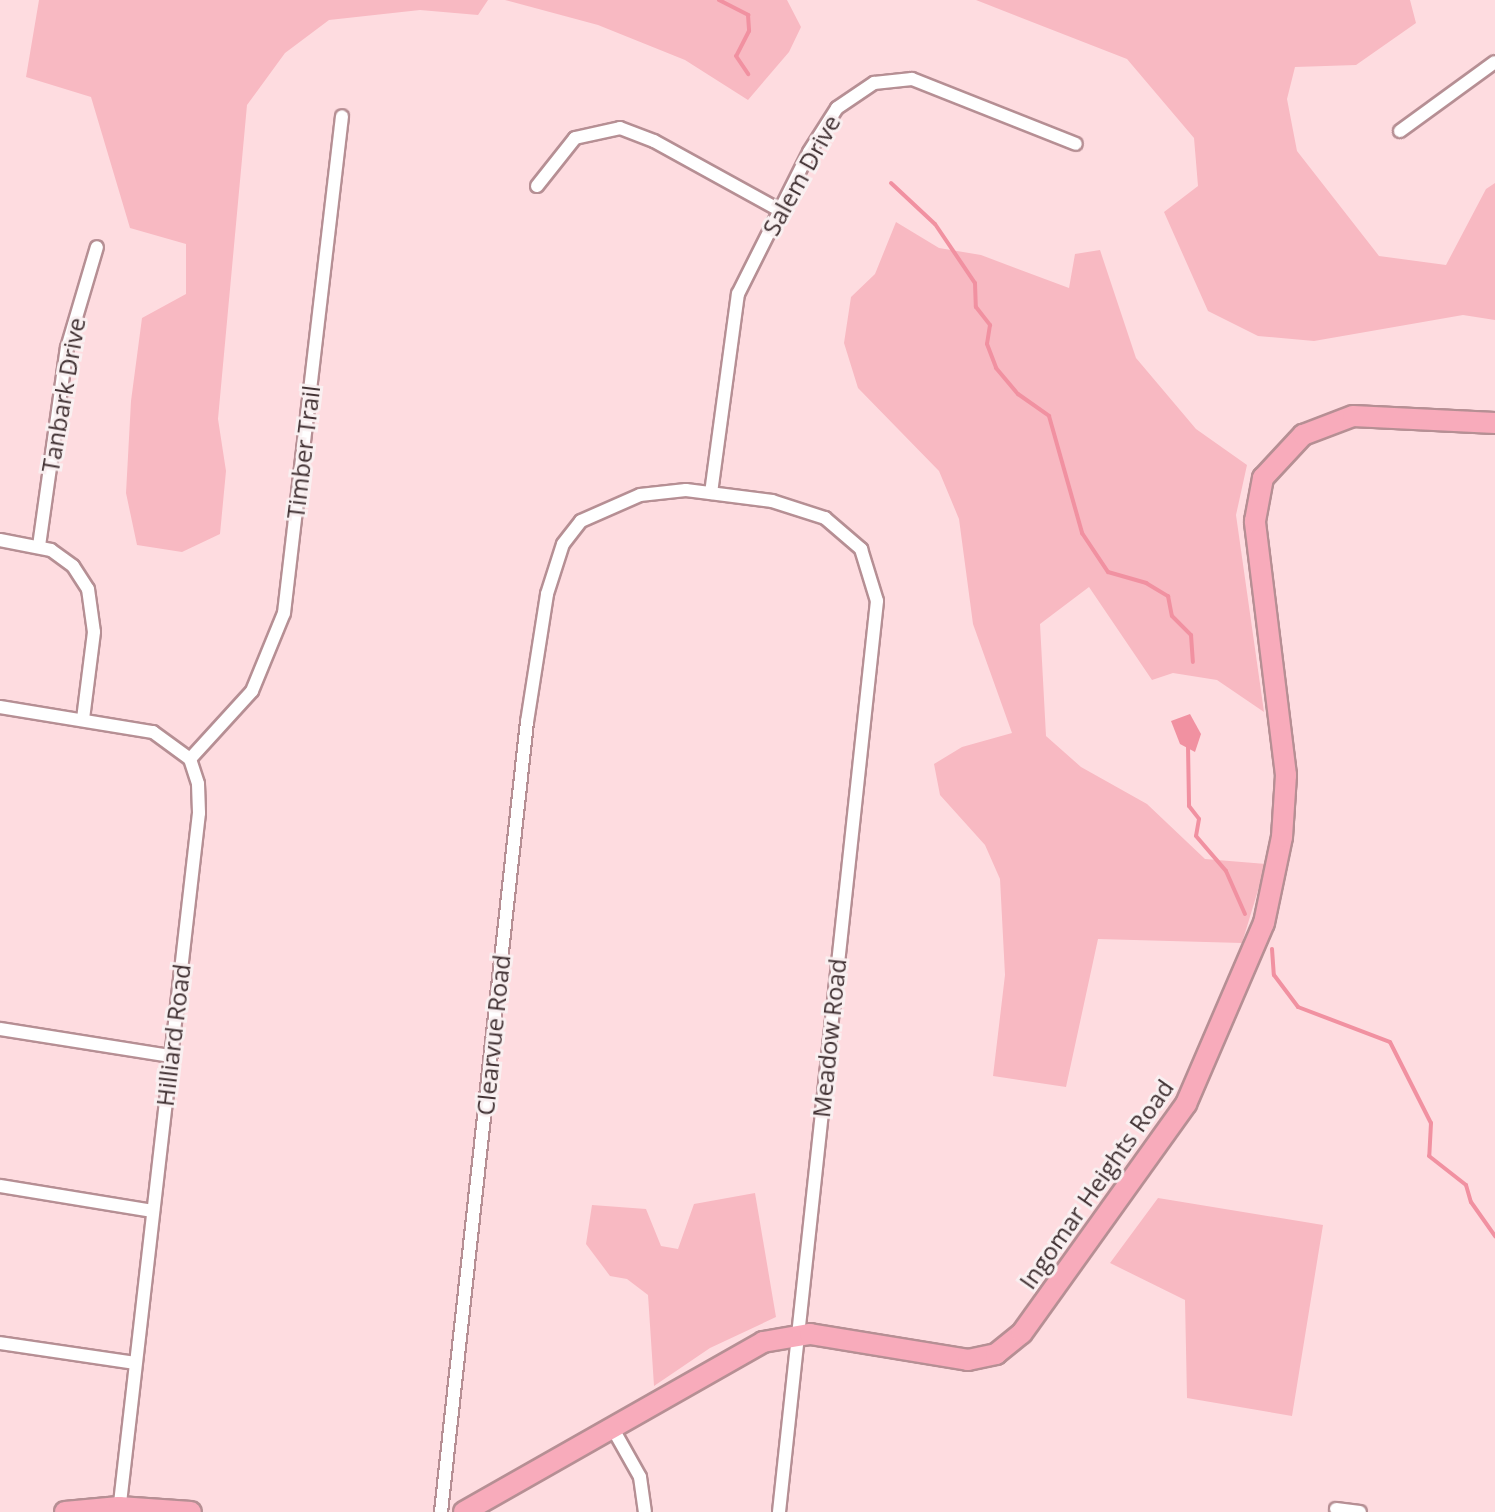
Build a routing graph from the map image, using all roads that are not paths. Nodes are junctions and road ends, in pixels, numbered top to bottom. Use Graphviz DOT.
graph roads {
  1 [pos="1495,62"];
  2 [pos="342,116"];
  3 [pos="1400,131"];
  4 [pos="1076,144"];
  5 [pos="537,186"];
  6 [pos="779,210"];
  7 [pos="97,247"];
  8 [pos="1495,423"];
  9 [pos="711,493"];
  10 [pos="0,540"];
  11 [pos="39,546"];
  12 [pos="0,707"];
  13 [pos="83,719"];
  14 [pos="190,759"];
  15 [pos="0,1029"];
  16 [pos="170,1056"];
  17 [pos="0,1186"];
  18 [pos="153,1211"];
  19 [pos="795,1334"];
  20 [pos="0,1343"];
  21 [pos="135,1363"];
  22 [pos="613,1429"];
  23 [pos="1336,1509"];
  24 [pos="119,1510"];
  25 [pos="65,1512"];
  26 [pos="191,1512"];
  27 [pos="441,1512"];
  28 [pos="464,1512"];
  29 [pos="645,1512"];
  30 [pos="779,1512"];
  31 [pos="1360,1512"];
  1 -- 3 [label="street"];
  2 -- 14 [label="street, Timber Trail"];
  4 -- 6 [label="street, Salem Drive"];
  5 -- 6 [label="street"];
  6 -- 9 [label="street, Salem Drive"];
  7 -- 11 [label="street, Tanbark Drive"];
  8 -- 19 [label="main road, Ingomar Heights Road"];
  9 -- 19 [label="street, Meadow Road"];
  9 -- 27 [label="street, Clearvue Road"];
  10 -- 11 [label="street"];
  11 -- 13 [label="street"];
  12 -- 13 [label="street"];
  13 -- 14 [label="street"];
  14 -- 16 [label="street, Hilliard Road"];
  15 -- 16 [label="street"];
  16 -- 18 [label="street, Hilliard Road"];
  17 -- 18 [label="street"];
  18 -- 21 [label="street, Hilliard Road"];
  19 -- 22 [label="main road, Ingomar Heights Road"];
  19 -- 30 [label="street, Meadow Road"];
  20 -- 21 [label="street"];
  21 -- 24 [label="street, Hilliard Road"];
  22 -- 28 [label="main road, Ingomar Heights Road"];
  22 -- 29 [label="street"];
  23 -- 31 [label="street"];
  24 -- 25 [label="main road"];
  24 -- 26 [label="main road"];
}
